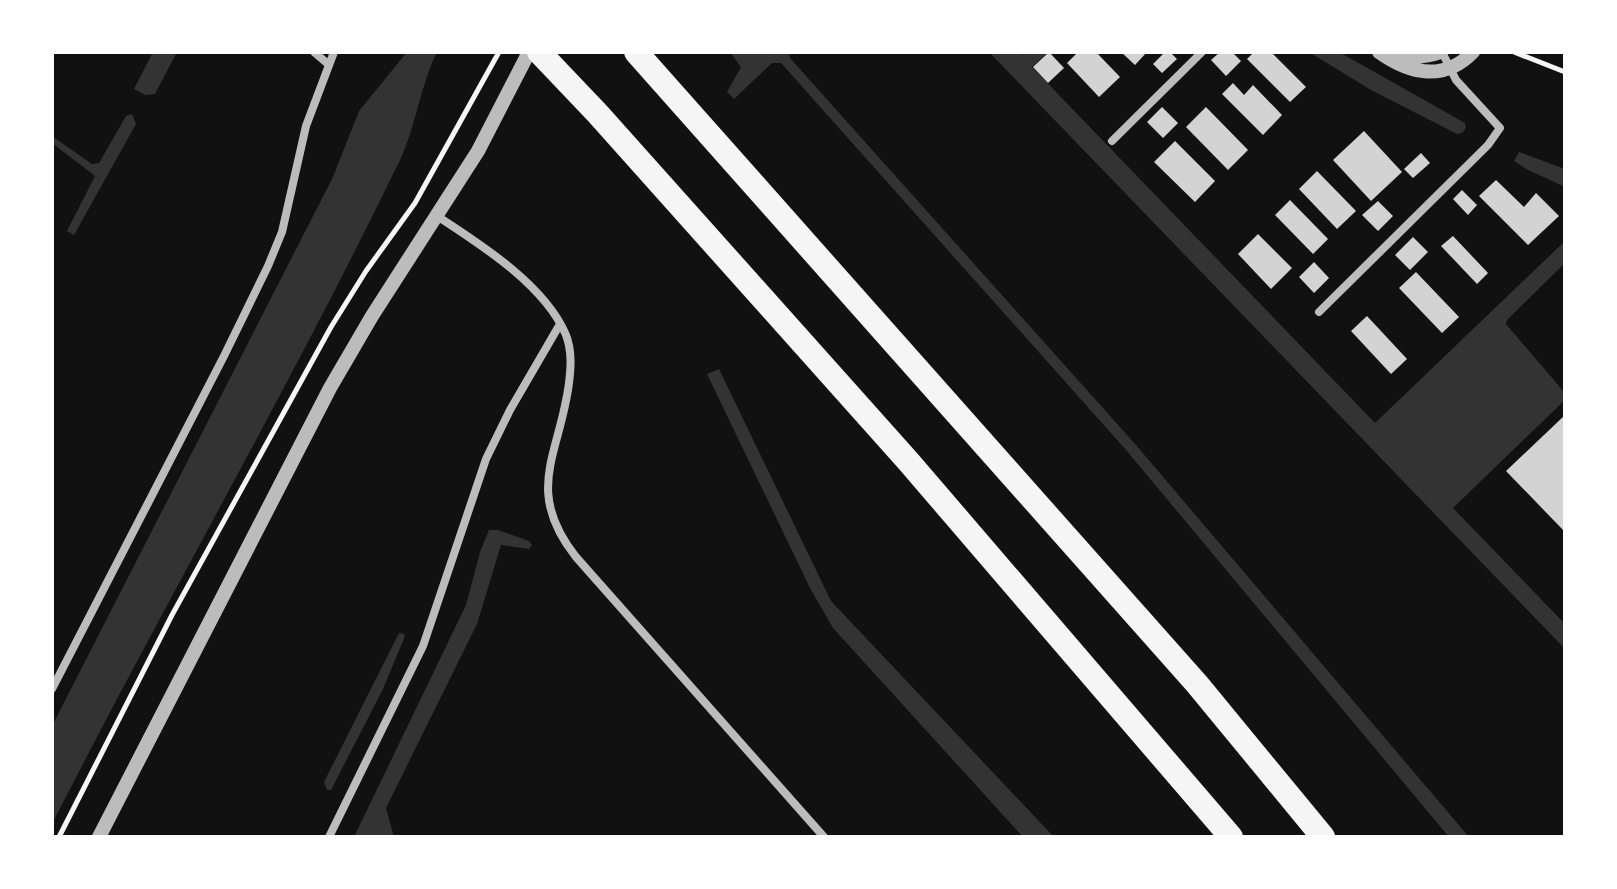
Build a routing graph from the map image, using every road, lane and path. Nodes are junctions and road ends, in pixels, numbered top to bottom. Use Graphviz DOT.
graph roads {
  1 [pos="314,52"];
  2 [pos="334,52"];
  3 [pos="499,52"];
  4 [pos="529,52"];
  5 [pos="539,52"];
  6 [pos="636,52"];
  7 [pos="1202,52"];
  8 [pos="1379,52"];
  9 [pos="1392,52"];
  10 [pos="1441,52"];
  11 [pos="1473,52"];
  12 [pos="1514,52"];
  13 [pos="328,64"];
  14 [pos="1449,68"];
  15 [pos="1565,72"];
  16 [pos="1112,141"];
  17 [pos="437,216"];
  18 [pos="1319,312"];
  19 [pos="560,324"];
  20 [pos="52,689"];
  21 [pos="59,837"];
  22 [pos="99,837"];
  23 [pos="329,837"];
  24 [pos="824,837"];
  25 [pos="1231,837"];
  26 [pos="1323,837"];
  1 -- 13 [label="street"];
  2 -- 13 [label="street"];
  3 -- 21 [label="path"];
  4 -- 17 [label="street"];
  5 -- 25 [label="highway"];
  6 -- 26 [label="highway"];
  7 -- 16 [label="street"];
  8 -- 14 [label="street"];
  9 -- 10 [label="street"];
  10 -- 14 [label="street"];
  11 -- 14 [label="street"];
  12 -- 15 [label="path"];
  13 -- 20 [label="street"];
  14 -- 18 [label="street"];
  17 -- 19 [label="street"];
  17 -- 22 [label="street"];
  19 -- 23 [label="street"];
  19 -- 24 [label="street"];
}
